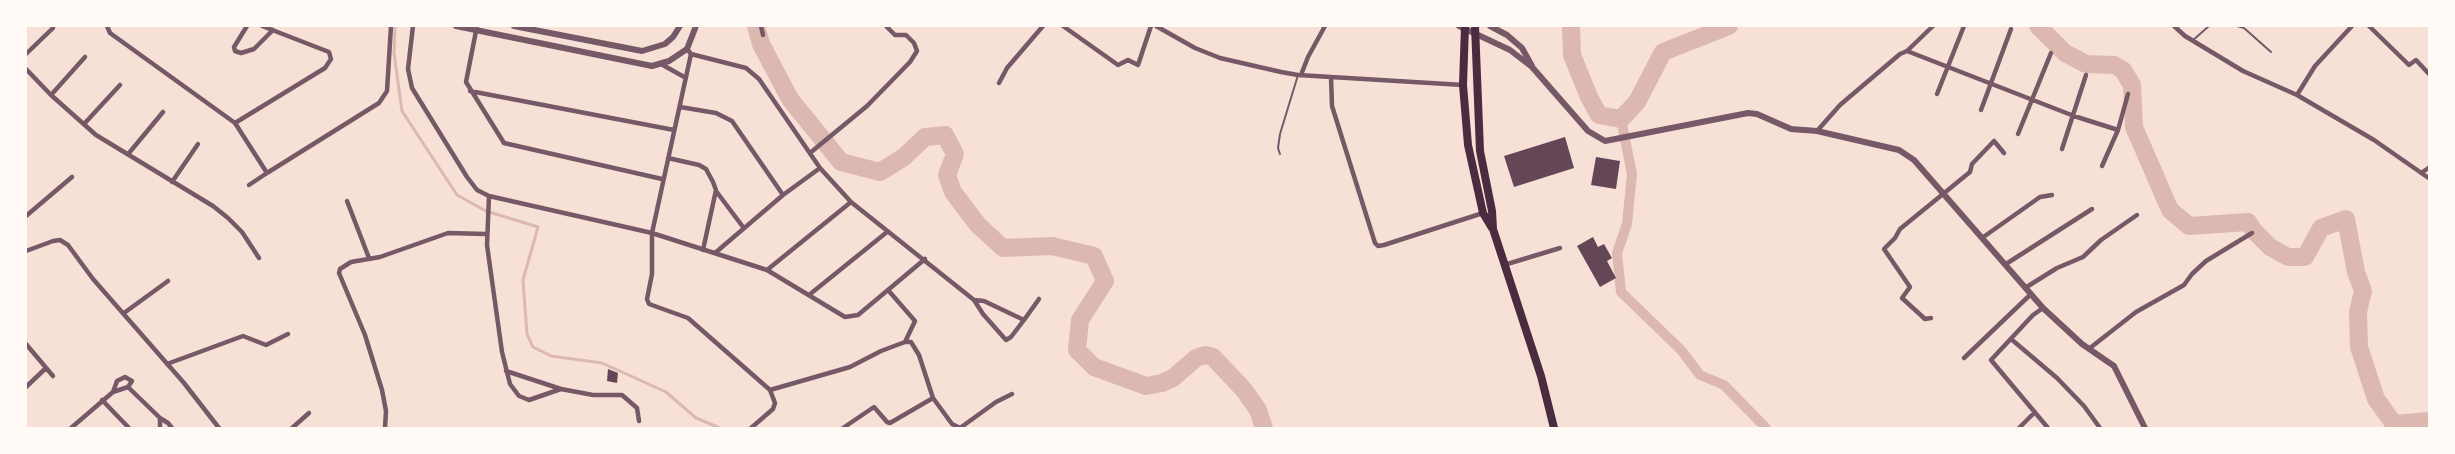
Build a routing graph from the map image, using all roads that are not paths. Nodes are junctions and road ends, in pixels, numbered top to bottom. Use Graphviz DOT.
graph roads {
  1 [pos="107,26"];
  2 [pos="247,26"];
  3 [pos="262,26"];
  4 [pos="391,26"];
  5 [pos="413,26"];
  6 [pos="456,26"];
  7 [pos="514,26"];
  8 [pos="680,26"];
  9 [pos="696,26"];
  10 [pos="761,26"];
  11 [pos="886,26"];
  12 [pos="1043,26"];
  13 [pos="1063,26"];
  14 [pos="1151,26"];
  15 [pos="1156,26"];
  16 [pos="1325,26"];
  17 [pos="1463,26"];
  18 [pos="1490,26"];
  19 [pos="1932,26"];
  20 [pos="1964,26"];
  21 [pos="2174,26"];
  22 [pos="2209,26"];
  23 [pos="2237,26"];
  24 [pos="2352,26"];
  25 [pos="2369,26"];
  26 [pos="53,28"];
  27 [pos="476,28"];
  28 [pos="2012,28"];
  29 [pos="1474,29"];
  30 [pos="273,30"];
  31 [pos="764,35"];
  32 [pos="2192,41"];
  33 [pos="689,51"];
  34 [pos="1907,51"];
  35 [pos="2051,52"];
  36 [pos="2271,52"];
  37 [pos="26,54"];
  38 [pos="85,57"];
  39 [pos="661,64"];
  40 [pos="1531,64"];
  41 [pos="1949,67"];
  42 [pos="26,69"];
  43 [pos="1299,75"];
  44 [pos="2086,75"];
  45 [pos="2430,75"];
  46 [pos="1331,77"];
  47 [pos="686,78"];
  48 [pos="999,83"];
  49 [pos="1990,84"];
  50 [pos="120,85"];
  51 [pos="1463,86"];
  52 [pos="470,91"];
  53 [pos="1937,94"];
  54 [pos="2128,94"];
  55 [pos="51,95"];
  56 [pos="2297,95"];
  57 [pos="2033,99"];
  58 [pos="681,107"];
  59 [pos="1981,110"];
  60 [pos="162,112"];
  61 [pos="2074,116"];
  62 [pos="235,123"];
  63 [pos="84,124"];
  64 [pos="674,130"];
  65 [pos="2118,130"];
  66 [pos="1817,131"];
  67 [pos="2018,134"];
  68 [pos="198,144"];
  69 [pos="2062,149"];
  70 [pos="129,153"];
  71 [pos="810,153"];
  72 [pos="2004,153"];
  73 [pos="1280,154"];
  74 [pos="668,158"];
  75 [pos="2102,166"];
  76 [pos="2430,167"];
  77 [pos="820,168"];
  78 [pos="267,173"];
  79 [pos="2421,173"];
  80 [pos="72,177"];
  81 [pos="662,179"];
  82 [pos="2430,179"];
  83 [pos="172,182"];
  84 [pos="249,185"];
  85 [pos="716,190"];
  86 [pos="783,195"];
  87 [pos="1943,195"];
  88 [pos="2052,195"];
  89 [pos="489,196"];
  90 [pos="347,201"];
  91 [pos="851,202"];
  92 [pos="2092,209"];
  93 [pos="1483,213"];
  94 [pos="2137,215"];
  95 [pos="26,216"];
  96 [pos="743,227"];
  97 [pos="1493,229"];
  98 [pos="887,232"];
  99 [pos="652,233"];
  100 [pos="2252,233"];
  101 [pos="486,234"];
  102 [pos="1982,238"];
  103 [pos="1560,248"];
  104 [pos="703,250"];
  105 [pos="26,251"];
  106 [pos="715,253"];
  107 [pos="259,258"];
  108 [pos="369,258"];
  109 [pos="925,259"];
  110 [pos="2006,264"];
  111 [pos="1504,266"];
  112 [pos="767,270"];
  113 [pos="168,281"];
  114 [pos="2025,288"];
  115 [pos="888,290"];
  116 [pos="2031,294"];
  117 [pos="809,295"];
  118 [pos="1039,299"];
  119 [pos="974,300"];
  120 [pos="2043,308"];
  121 [pos="124,313"];
  122 [pos="1931,318"];
  123 [pos="1024,320"];
  124 [pos="288,334"];
  125 [pos="2011,339"];
  126 [pos="905,342"];
  127 [pos="26,344"];
  128 [pos="2090,348"];
  129 [pos="1964,358"];
  130 [pos="168,364"];
  131 [pos="46,368"];
  132 [pos="506,371"];
  133 [pos="53,375"];
  134 [pos="26,387"];
  135 [pos="128,387"];
  136 [pos="561,389"];
  137 [pos="770,390"];
  138 [pos="113,392"];
  139 [pos="1012,394"];
  140 [pos="933,398"];
  141 [pos="102,400"];
  142 [pos="2035,412"];
  143 [pos="309,413"];
  144 [pos="160,418"];
  145 [pos="639,421"];
  146 [pos="962,428"];
  147 [pos="2144,428"];
  148 [pos="72,429"];
  149 [pos="129,429"];
  150 [pos="160,429"];
  151 [pos="172,429"];
  152 [pos="219,429"];
  153 [pos="292,429"];
  154 [pos="385,429"];
  155 [pos="751,429"];
  156 [pos="843,429"];
  157 [pos="1554,429"];
  158 [pos="2019,429"];
  159 [pos="2048,429"];
  160 [pos="2100,429"];
  1 -- 62 [label="street"];
  2 -- 30 [label="street"];
  3 -- 30 [label="street"];
  4 -- 78 [label="street"];
  5 -- 89 [label="street"];
  6 -- 27 [label="street"];
  7 -- 8 [label="street"];
  9 -- 33 [label="street"];
  10 -- 31 [label="street"];
  11 -- 71 [label="street"];
  12 -- 48 [label="street"];
  13 -- 14 [label="street"];
  15 -- 43 [label="street"];
  16 -- 43 [label="street"];
  17 -- 29 [label="street"];
  17 -- 51 [label="highway"];
  18 -- 40 [label="street"];
  19 -- 34 [label="street"];
  20 -- 41 [label="street"];
  21 -- 32 [label="street"];
  22 -- 32 [label="lane"];
  23 -- 36 [label="lane"];
  24 -- 56 [label="street"];
  25 -- 45 [label="street"];
  26 -- 37 [label="street"];
  27 -- 39 [label="street"];
  27 -- 52 [label="street"];
  28 -- 49 [label="street"];
  29 -- 40 [label="street"];
  29 -- 97 [label="highway"];
  30 -- 62 [label="street"];
  32 -- 56 [label="street"];
  33 -- 39 [label="street"];
  33 -- 47 [label="street"];
  33 -- 71 [label="street"];
  34 -- 41 [label="street"];
  34 -- 66 [label="street"];
  35 -- 57 [label="street"];
  38 -- 55 [label="street"];
  39 -- 47 [label="street"];
  40 -- 66 [label="street"];
  41 -- 49 [label="street"];
  41 -- 53 [label="street"];
  42 -- 55 [label="street"];
  43 -- 46 [label="street"];
  43 -- 73 [label="lane"];
  44 -- 61 [label="street"];
  46 -- 51 [label="street"];
  46 -- 93 [label="street"];
  47 -- 58 [label="street"];
  49 -- 57 [label="street"];
  49 -- 59 [label="street"];
  50 -- 63 [label="street"];
  51 -- 93 [label="highway"];
  52 -- 64 [label="street"];
  52 -- 81 [label="street"];
  54 -- 65 [label="street"];
  55 -- 63 [label="street"];
  56 -- 79 [label="street"];
  57 -- 61 [label="street"];
  57 -- 67 [label="street"];
  58 -- 64 [label="street"];
  58 -- 86 [label="street"];
  60 -- 70 [label="street"];
  61 -- 65 [label="street"];
  61 -- 69 [label="street"];
  62 -- 78 [label="street"];
  63 -- 70 [label="street"];
  64 -- 74 [label="street"];
  65 -- 75 [label="street"];
  66 -- 87 [label="street"];
  68 -- 83 [label="street"];
  70 -- 83 [label="street"];
  71 -- 77 [label="street"];
  72 -- 87 [label="street"];
  74 -- 81 [label="street"];
  74 -- 85 [label="street"];
  76 -- 79 [label="street"];
  77 -- 86 [label="street"];
  77 -- 91 [label="street"];
  78 -- 84 [label="street"];
  79 -- 82 [label="street"];
  80 -- 95 [label="street"];
  81 -- 99 [label="street"];
  83 -- 107 [label="street"];
  85 -- 96 [label="street"];
  85 -- 104 [label="street"];
  86 -- 96 [label="street"];
  87 -- 102 [label="street"];
  87 -- 122 [label="street"];
  88 -- 102 [label="street"];
  89 -- 99 [label="street"];
  89 -- 101 [label="street"];
  90 -- 108 [label="street"];
  91 -- 98 [label="street"];
  91 -- 112 [label="street"];
  92 -- 110 [label="street"];
  93 -- 97 [label="highway"];
  94 -- 114 [label="street"];
  96 -- 106 [label="street"];
  97 -- 111 [label="highway"];
  98 -- 109 [label="street"];
  98 -- 117 [label="street"];
  99 -- 104 [label="street"];
  99 -- 137 [label="street"];
  100 -- 128 [label="street"];
  101 -- 108 [label="street"];
  101 -- 132 [label="street"];
  102 -- 110 [label="street"];
  103 -- 111 [label="street"];
  104 -- 106 [label="street"];
  105 -- 121 [label="street"];
  106 -- 112 [label="street"];
  108 -- 154 [label="street"];
  109 -- 115 [label="street"];
  109 -- 119 [label="street"];
  110 -- 114 [label="street"];
  111 -- 157 [label="highway"];
  112 -- 117 [label="street"];
  113 -- 121 [label="street"];
  114 -- 116 [label="street"];
  115 -- 117 [label="street"];
  115 -- 126 [label="street"];
  116 -- 120 [label="street"];
  116 -- 129 [label="street"];
  118 -- 123 [label="street"];
  119 -- 123 [label="street"];
  119 -- 123 [label="street"];
  120 -- 125 [label="street"];
  120 -- 128 [label="street"];
  121 -- 130 [label="street"];
  124 -- 130 [label="street"];
  125 -- 142 [label="street"];
  125 -- 160 [label="street"];
  126 -- 137 [label="street"];
  126 -- 140 [label="street"];
  127 -- 131 [label="street"];
  128 -- 147 [label="street"];
  130 -- 152 [label="street"];
  131 -- 133 [label="street"];
  131 -- 134 [label="street"];
  132 -- 136 [label="street"];
  132 -- 136 [label="street"];
  135 -- 138 [label="street"];
  135 -- 138 [label="street"];
  135 -- 144 [label="street"];
  136 -- 145 [label="street"];
  137 -- 155 [label="street"];
  138 -- 141 [label="street"];
  139 -- 146 [label="street"];
  140 -- 146 [label="street"];
  140 -- 156 [label="street"];
  141 -- 148 [label="street"];
  141 -- 149 [label="street"];
  142 -- 158 [label="street"];
  142 -- 159 [label="street"];
  143 -- 153 [label="street"];
  144 -- 150 [label="street"];
  144 -- 151 [label="street"];
}
